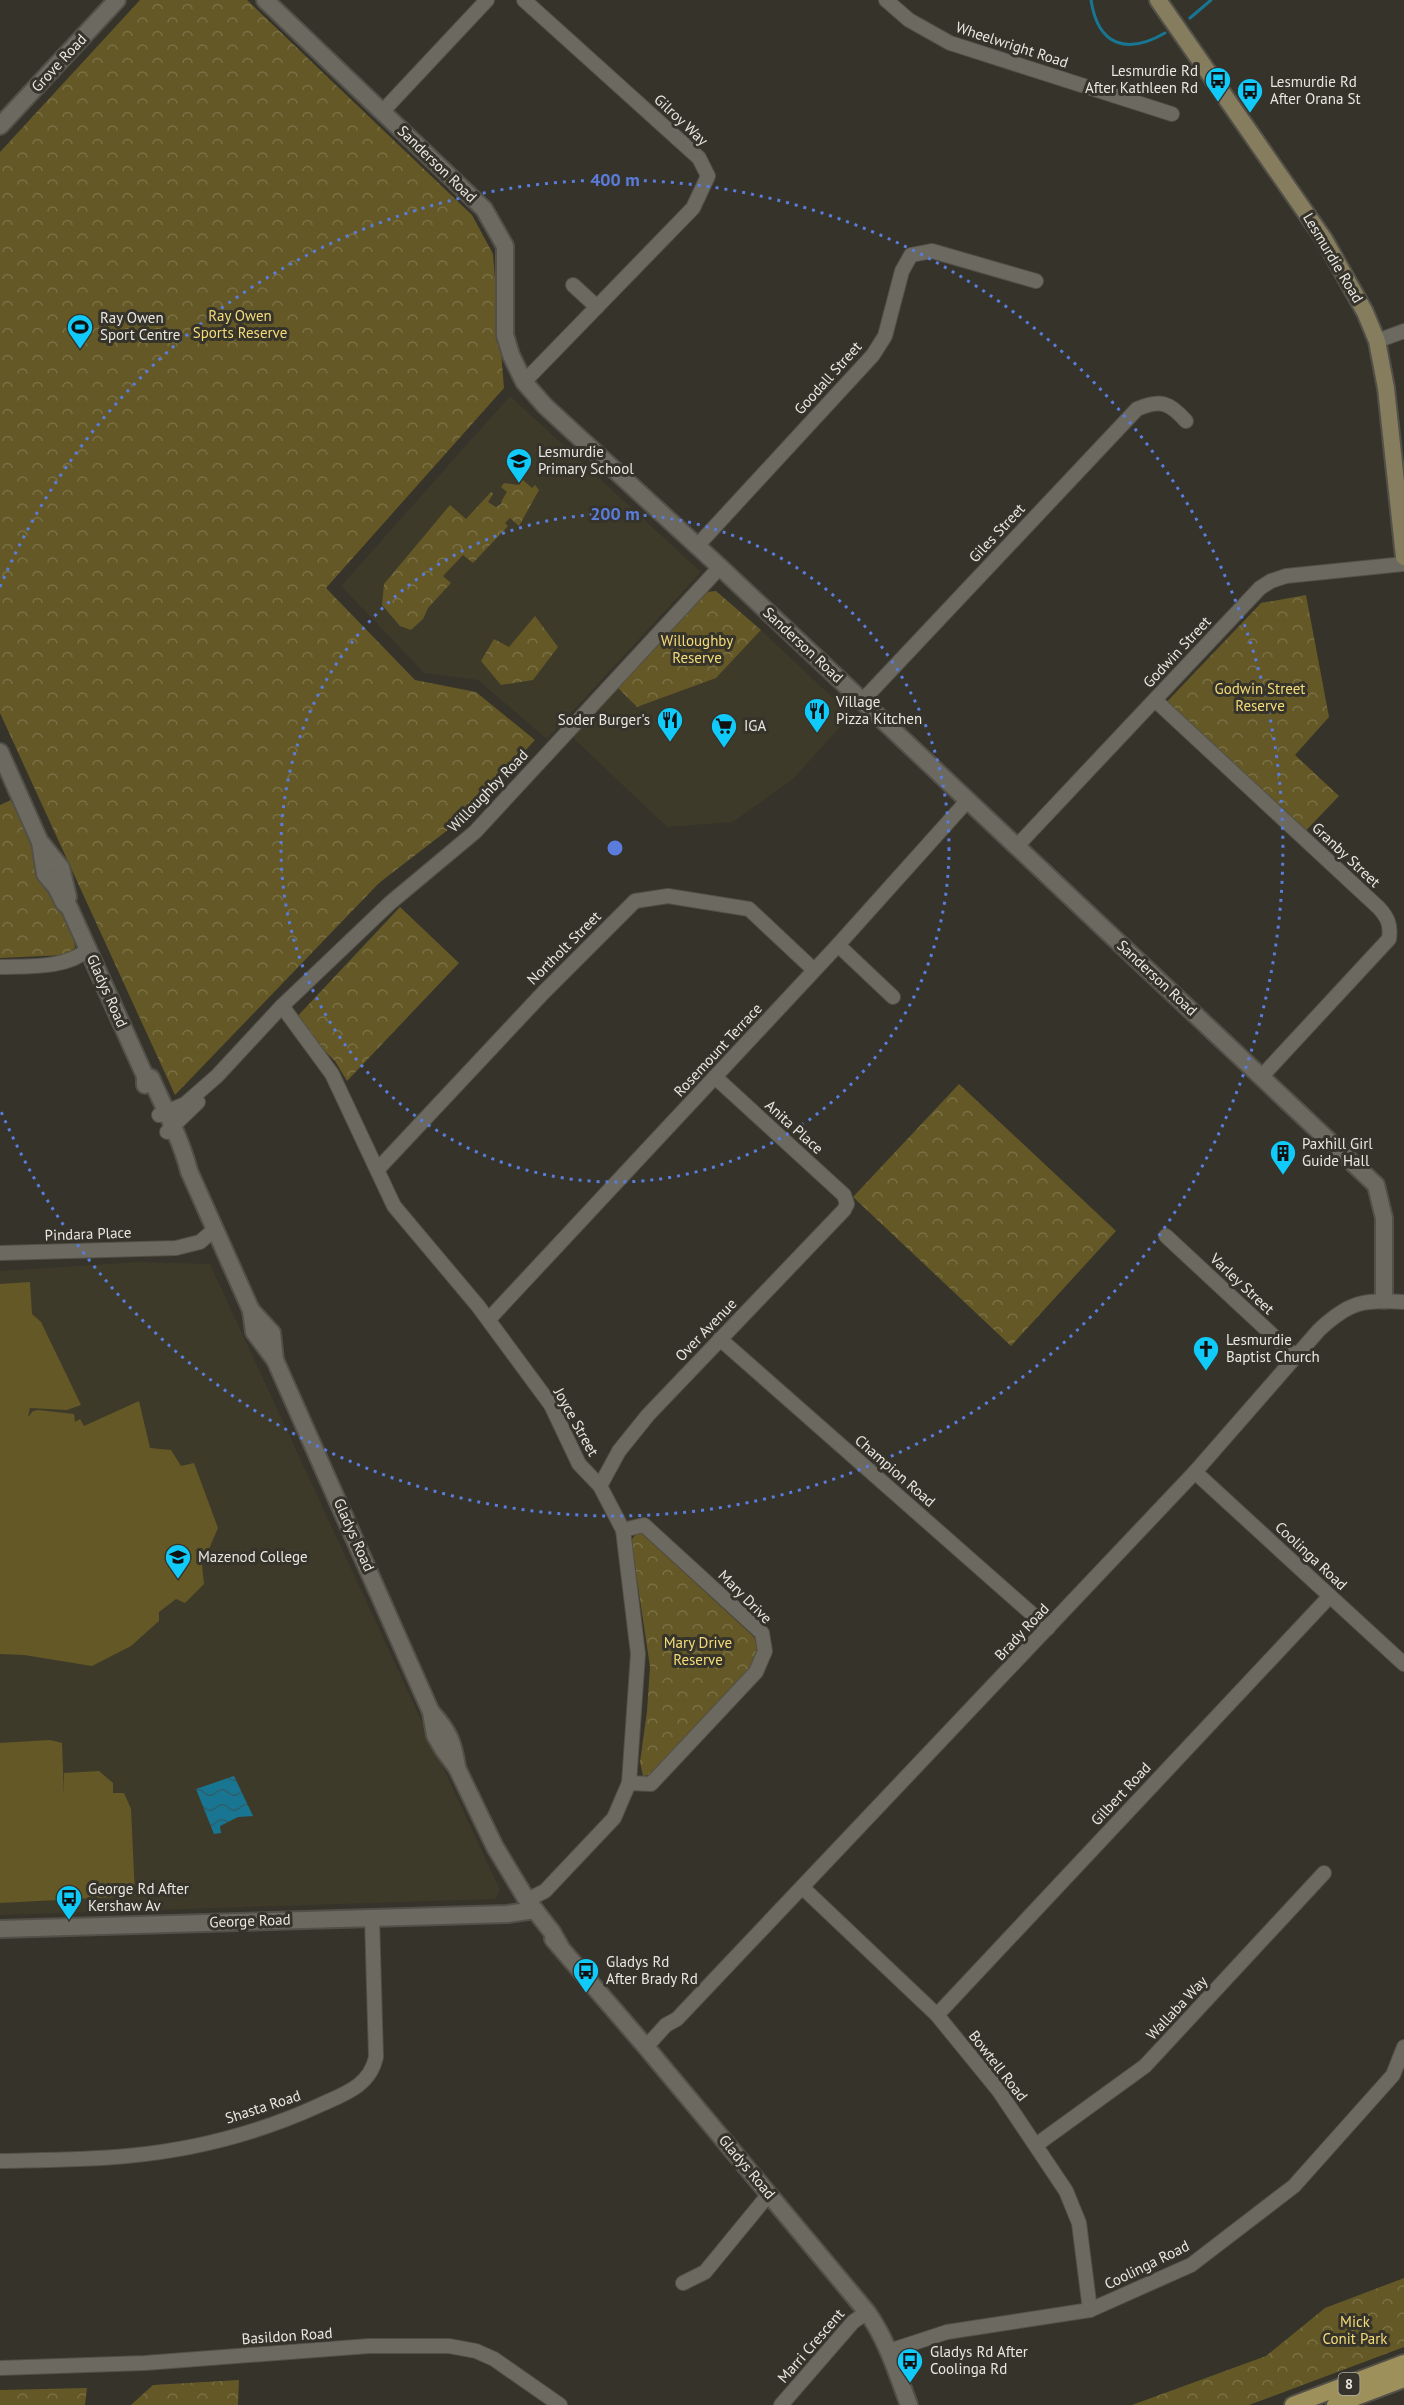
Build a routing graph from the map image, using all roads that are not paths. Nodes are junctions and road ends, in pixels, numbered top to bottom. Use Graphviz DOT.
graph roads {
  1 [pos="117,0"];
  2 [pos="265,0"];
  3 [pos="487,0"];
  4 [pos="524,0"];
  5 [pos="886,0"];
  6 [pos="1158,0"];
  7 [pos="382,112"];
  8 [pos="1172,114"];
  9 [pos="0,126"];
  10 [pos="1036,281"];
  11 [pos="573,285"];
  12 [pos="597,307"];
  13 [pos="1404,331"];
  14 [pos="1377,340"];
  15 [pos="524,382"];
  16 [pos="1186,421"];
  17 [pos="697,546"];
  18 [pos="1404,557"];
  19 [pos="1404,564"];
  20 [pos="720,567"];
  21 [pos="1155,700"];
  22 [pos="862,701"];
  23 [pos="1,755"];
  24 [pos="968,800"];
  25 [pos="1017,846"];
  26 [pos="838,945"];
  27 [pos="88,949"];
  28 [pos="96,965"];
  29 [pos="44,966"];
  30 [pos="0,967"];
  31 [pos="814,970"];
  32 [pos="893,997"];
  33 [pos="282,1006"];
  34 [pos="217,1076"];
  35 [pos="1262,1076"];
  36 [pos="715,1077"];
  37 [pos="162,1114"];
  38 [pos="170,1130"];
  39 [pos="378,1169"];
  40 [pos="847,1204"];
  41 [pos="215,1229"];
  42 [pos="1166,1236"];
  43 [pos="222,1246"];
  44 [pos="176,1248"];
  45 [pos="0,1253"];
  46 [pos="1384,1300"];
  47 [pos="1404,1302"];
  48 [pos="489,1319"];
  49 [pos="720,1339"];
  50 [pos="1295,1356"];
  51 [pos="1195,1472"];
  52 [pos="600,1486"];
  53 [pos="623,1530"];
  54 [pos="1330,1596"];
  55 [pos="1048,1628"];
  56 [pos="1404,1664"];
  57 [pos="629,1783"];
  58 [pos="1324,1873"];
  59 [pos="803,1888"];
  60 [pos="526,1906"];
  61 [pos="372,1917"];
  62 [pos="0,1929"];
  63 [pos="937,2015"];
  64 [pos="1404,2047"];
  65 [pos="649,2050"];
  66 [pos="1393,2075"];
  67 [pos="1404,2086"];
  68 [pos="1036,2145"];
  69 [pos="0,2161"];
  70 [pos="769,2194"];
  71 [pos="683,2283"];
  72 [pos="1090,2310"];
  73 [pos="867,2312"];
  74 [pos="889,2351"];
  75 [pos="1404,2363"];
  76 [pos="0,2368"];
  77 [pos="1404,2379"];
  78 [pos="560,2405"];
  79 [pos="781,2405"];
  80 [pos="909,2405"];
  81 [pos="1293,2405"];
  82 [pos="1335,2405"];
  1 -- 9 [label="street, Grove Road"];
  2 -- 7 [label="street, Sanderson Road"];
  3 -- 7 [label="street"];
  4 -- 12 [label="street, Gilroy Way"];
  5 -- 8 [label="street, Wheelwright Road"];
  6 -- 14 [label="main road, Lesmurdie Road"];
  7 -- 15 [label="street, Sanderson Road"];
  10 -- 17 [label="street, Goodall Street"];
  11 -- 12 [label="street"];
  12 -- 15 [label="street, Gilroy Way"];
  13 -- 14 [label="street"];
  14 -- 18 [label="main road, Lesmurdie Road"];
  15 -- 17 [label="street, Sanderson Road"];
  16 -- 22 [label="street, Giles Street"];
  17 -- 20 [label="street, Sanderson Road"];
  19 -- 21 [label="street, Godwin Street"];
  20 -- 22 [label="street, Sanderson Road"];
  20 -- 33 [label="street, Willoughby Road"];
  21 -- 25 [label="street, Godwin Street"];
  21 -- 35 [label="street, Granby Street"];
  22 -- 24 [label="street, Sanderson Road"];
  23 -- 27 [label="street, Gladys Road"];
  24 -- 25 [label="street, Sanderson Road"];
  24 -- 26 [label="street, Rosemount Terrace"];
  25 -- 35 [label="street, Sanderson Road"];
  26 -- 31 [label="street, Rosemount Terrace"];
  26 -- 32 [label="street"];
  27 -- 28 [label="street, Gladys Road"];
  27 -- 29 [label="street"];
  28 -- 29 [label="street"];
  28 -- 37 [label="street, Gladys Road"];
  29 -- 30 [label="street"];
  31 -- 36 [label="street, Rosemount Terrace"];
  31 -- 39 [label="street, Northolt Street"];
  33 -- 34 [label="street, Willoughby Road"];
  33 -- 39 [label="street, Joyce Street"];
  34 -- 37 [label="street, Willoughby Road"];
  34 -- 38 [label="street, Willoughby Road"];
  35 -- 46 [label="street, Sanderson Road"];
  36 -- 40 [label="street, Anita Place"];
  36 -- 48 [label="street, Rosemount Terrace"];
  37 -- 38 [label="street, Gladys Road"];
  38 -- 41 [label="street, Gladys Road"];
  39 -- 48 [label="street, Joyce Street"];
  40 -- 49 [label="street, Over Avenue"];
  41 -- 43 [label="street, Gladys Road"];
  41 -- 44 [label="street, Pindara Place"];
  42 -- 50 [label="street, Varley Street"];
  43 -- 44 [label="street, Pindara Place"];
  43 -- 60 [label="street, Gladys Road"];
  44 -- 45 [label="street, Pindara Place"];
  46 -- 47 [label="street, Brady Road"];
  46 -- 50 [label="street, Brady Road"];
  48 -- 52 [label="street, Joyce Street"];
  49 -- 52 [label="street, Over Avenue"];
  49 -- 55 [label="street, Champion Road"];
  50 -- 51 [label="street, Brady Road"];
  51 -- 54 [label="street, Coolinga Road"];
  51 -- 55 [label="street, Brady Road"];
  52 -- 53 [label="street, Joyce Street"];
  53 -- 57 [label="street, Joyce Street"];
  53 -- 57 [label="street, Mary Drive"];
  54 -- 56 [label="street, Coolinga Road"];
  54 -- 63 [label="street, Gilbert Road"];
  55 -- 59 [label="street, Brady Road"];
  57 -- 60 [label="street, Joyce Street"];
  58 -- 68 [label="street, Wallaba Way"];
  59 -- 63 [label="street, Bowtell Road"];
  59 -- 65 [label="street, Brady Road"];
  60 -- 61 [label="street, George Road"];
  60 -- 65 [label="street, Gladys Road"];
  61 -- 62 [label="street, George Road"];
  61 -- 69 [label="street, Shasta Road"];
  63 -- 68 [label="street, Bowtell Road"];
  64 -- 66 [label="street, Coolinga Road"];
  65 -- 70 [label="street, Gladys Road"];
  66 -- 67 [label="street"];
  66 -- 72 [label="street, Coolinga Road"];
  68 -- 72 [label="street, Bowtell Road"];
  70 -- 71 [label="street"];
  70 -- 73 [label="street, Gladys Road"];
  72 -- 74 [label="street, Coolinga Road"];
  73 -- 74 [label="street, Gladys Road"];
  73 -- 79 [label="street, Marri Crescent"];
  74 -- 80 [label="street, Gladys Road"];
  75 -- 81 [label="main road, 8"];
  76 -- 78 [label="street, Basildon Road"];
  77 -- 82 [label="main road, 8"];
}
